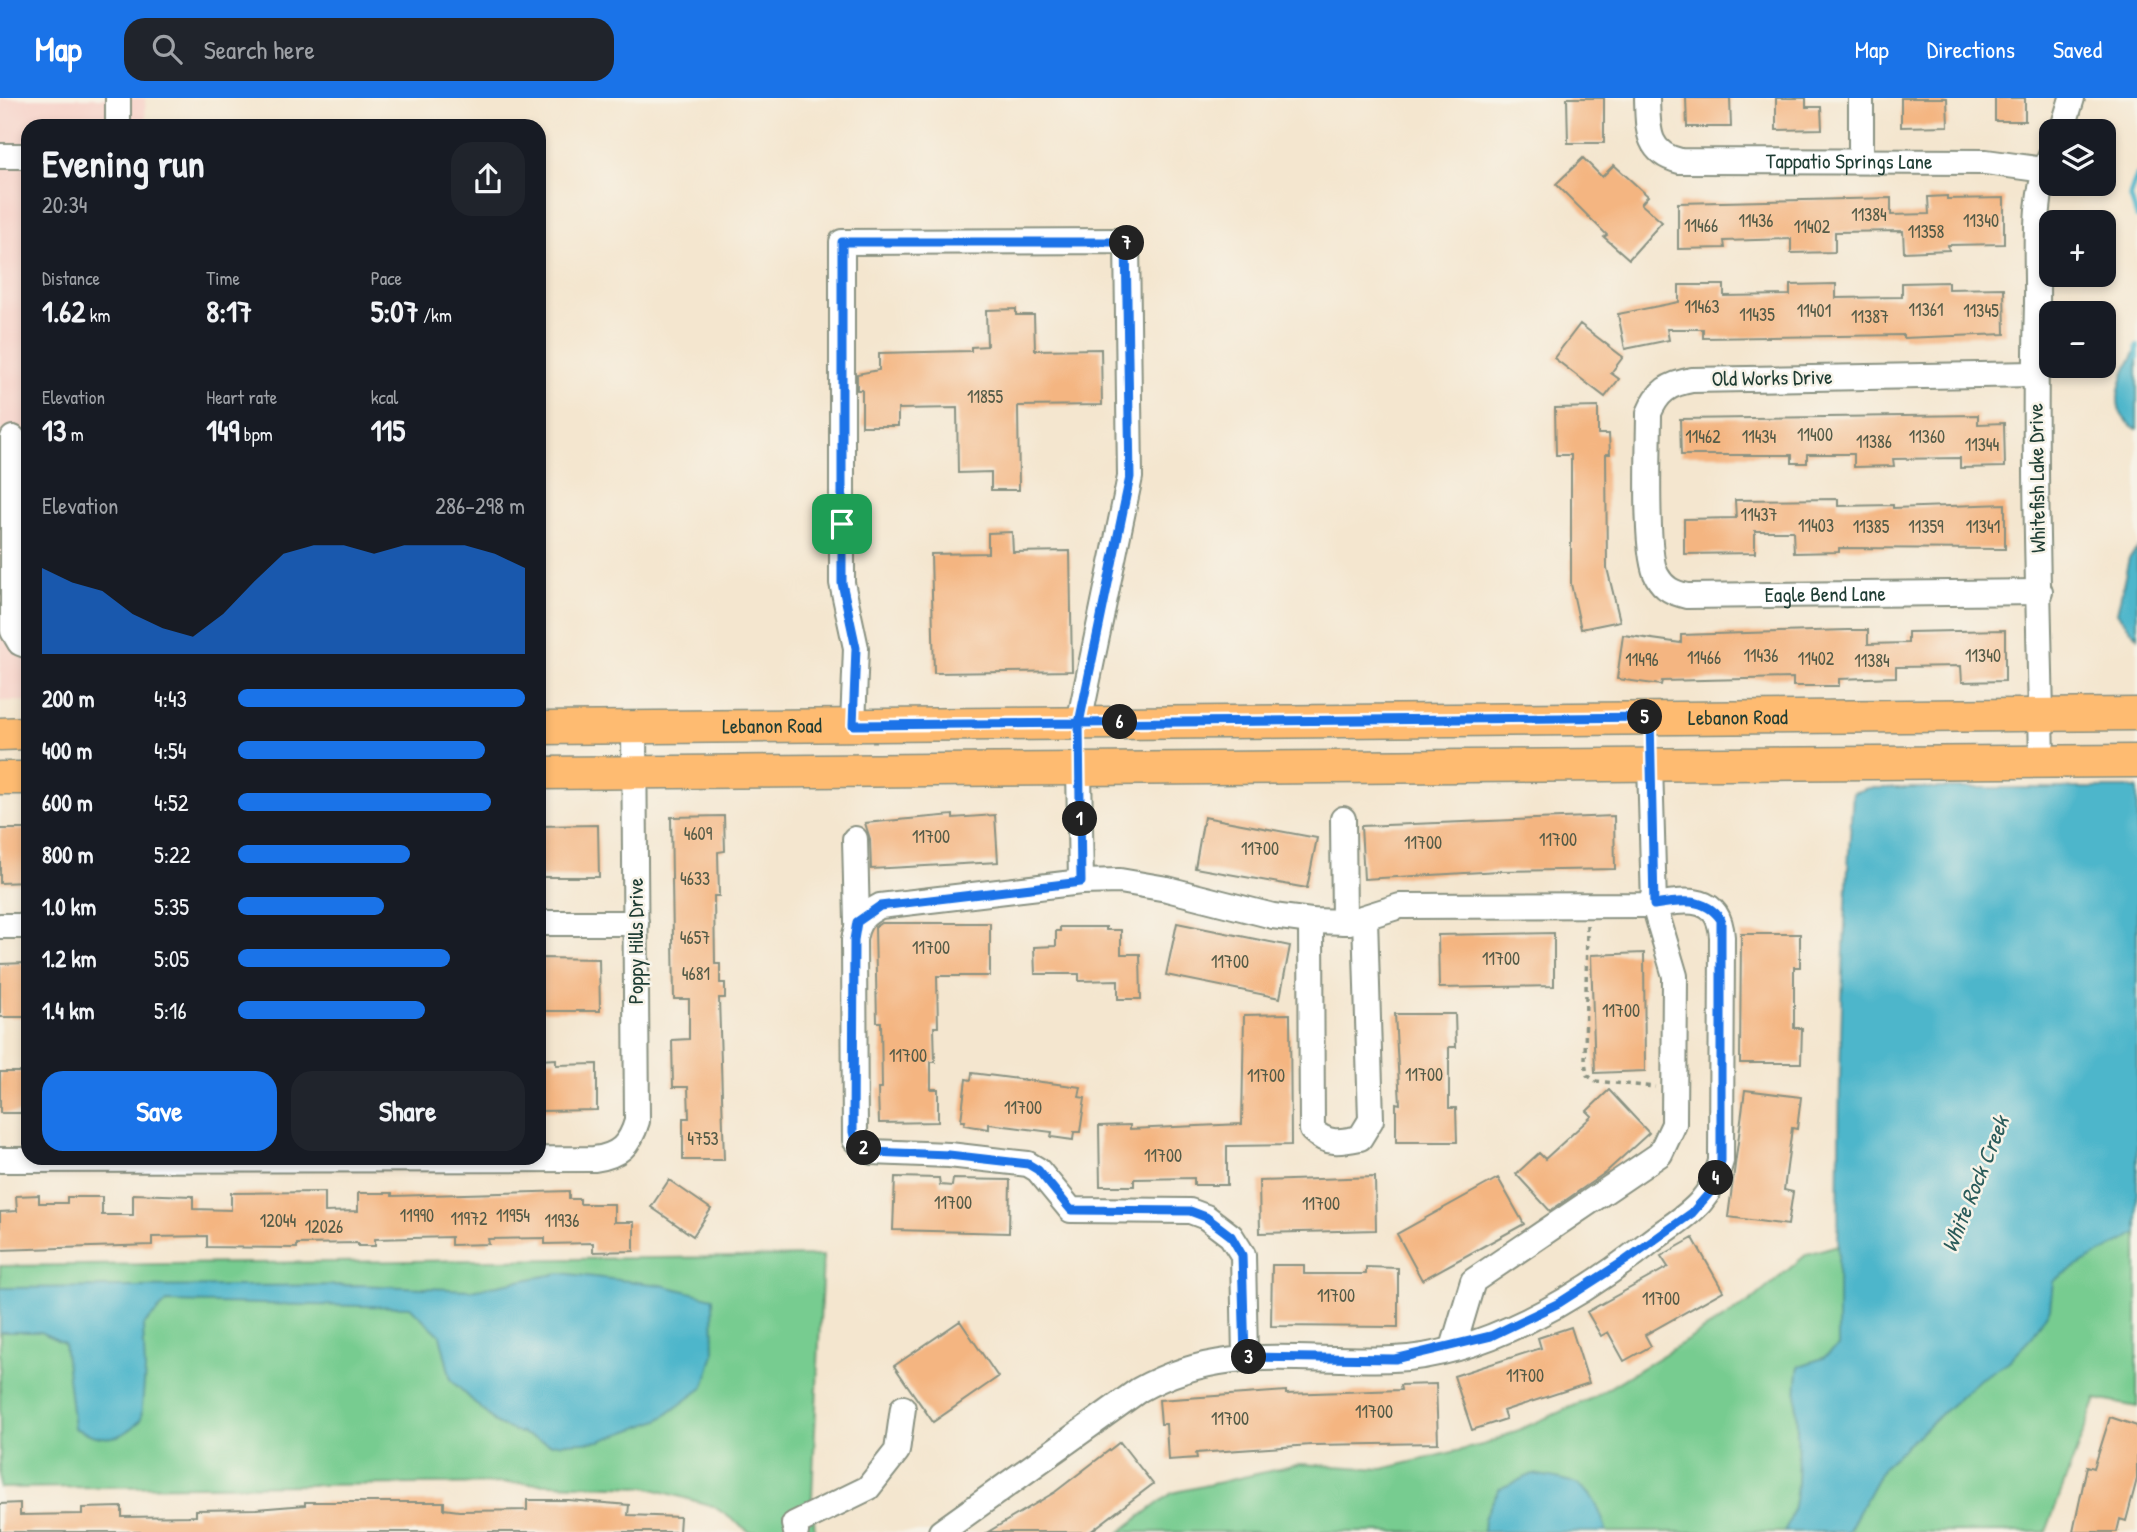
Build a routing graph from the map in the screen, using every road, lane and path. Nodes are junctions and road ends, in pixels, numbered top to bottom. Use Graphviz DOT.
graph roads {
  1 [pos="118,98"];
  2 [pos="1647,98"];
  3 [pos="1861,98"];
  4 [pos="2072,98"];
  5 [pos="118,119"];
  6 [pos="2066,119"];
  7 [pos="0,156"];
  8 [pos="21,156"];
  9 [pos="1861,161"];
  10 [pos="2039,162"];
  11 [pos="2041,196"];
  12 [pos="2035,374"];
  13 [pos="14,438"];
  14 [pos="1650,538"];
  15 [pos="2040,592"];
  16 [pos="21,643"];
  17 [pos="2041,713"];
  18 [pos="2137,714"];
  19 [pos="1650,717"];
  20 [pos="1079,723"];
  21 [pos="853,725"];
  22 [pos="634,727"];
  23 [pos="546,728"];
  24 [pos="21,733"];
  25 [pos="0,734"];
  26 [pos="2042,761"];
  27 [pos="2137,761"];
  28 [pos="1650,764"];
  29 [pos="1079,769"];
  30 [pos="635,773"];
  31 [pos="546,774"];
  32 [pos="0,778"];
  33 [pos="21,778"];
  34 [pos="1343,819"];
  35 [pos="855,839"];
  36 [pos="1081,882"];
  37 [pos="1654,905"];
  38 [pos="1355,920"];
  39 [pos="1311,921"];
  40 [pos="857,922"];
  41 [pos="546,923"];
  42 [pos="636,923"];
  43 [pos="1587,925"];
  44 [pos="0,926"];
  45 [pos="21,926"];
  46 [pos="1674,1087"];
  47 [pos="546,1159"];
  48 [pos="0,1160"];
  49 [pos="21,1160"];
  50 [pos="1454,1348"];
  51 [pos="1245,1357"];
  52 [pos="903,1408"];
  53 [pos="796,1532"];
  54 [pos="941,1532"];
  1 -- 5 [label="street"];
  2 -- 9 [label="street, Tappatio Springs Lane"];
  3 -- 9 [label="street"];
  4 -- 6 [label="street"];
  7 -- 8 [label="street"];
  9 -- 10 [label="street, Tappatio Springs Lane"];
  11 -- 12 [label="street, Whitefish Lake Drive"];
  12 -- 14 [label="street, Old Works Drive"];
  12 -- 15 [label="street, Whitefish Lake Drive"];
  13 -- 16 [label="street"];
  14 -- 15 [label="street, Eagle Bend Lane"];
  15 -- 17 [label="street, Whitefish Lake Drive"];
  17 -- 18 [label="main road, Lebanon Road"];
  17 -- 19 [label="main road, Lebanon Road"];
  17 -- 26 [label="street, Whitefish Lake Drive"];
  19 -- 20 [label="main road, Lebanon Road"];
  19 -- 28 [label="main road"];
  20 -- 21 [label="main road, Lebanon Road"];
  20 -- 21 [label="street"];
  20 -- 29 [label="main road"];
  21 -- 22 [label="main road, Lebanon Road"];
  22 -- 23 [label="main road, Lebanon Road"];
  22 -- 30 [label="street, Poppy Hills Drive"];
  24 -- 25 [label="main road"];
  26 -- 27 [label="main road"];
  26 -- 28 [label="main road"];
  28 -- 29 [label="main road"];
  28 -- 37 [label="street"];
  29 -- 30 [label="main road"];
  29 -- 36 [label="street"];
  30 -- 31 [label="main road"];
  30 -- 42 [label="street, Poppy Hills Drive"];
  32 -- 33 [label="main road"];
  34 -- 38 [label="street"];
  35 -- 40 [label="street"];
  36 -- 39 [label="street"];
  36 -- 40 [label="street"];
  37 -- 38 [label="street"];
  37 -- 46 [label="street"];
  37 -- 50 [label="street"];
  38 -- 39 [label="street"];
  38 -- 39 [label="street"];
  40 -- 51 [label="street"];
  41 -- 42 [label="street"];
  42 -- 47 [label="street, Poppy Hills Drive"];
  43 -- 46 [label="path"];
  44 -- 45 [label="street"];
  46 -- 50 [label="street"];
  48 -- 49 [label="street, Poppy Hills Drive"];
  50 -- 51 [label="street"];
  51 -- 54 [label="street"];
  52 -- 53 [label="street"];
}
